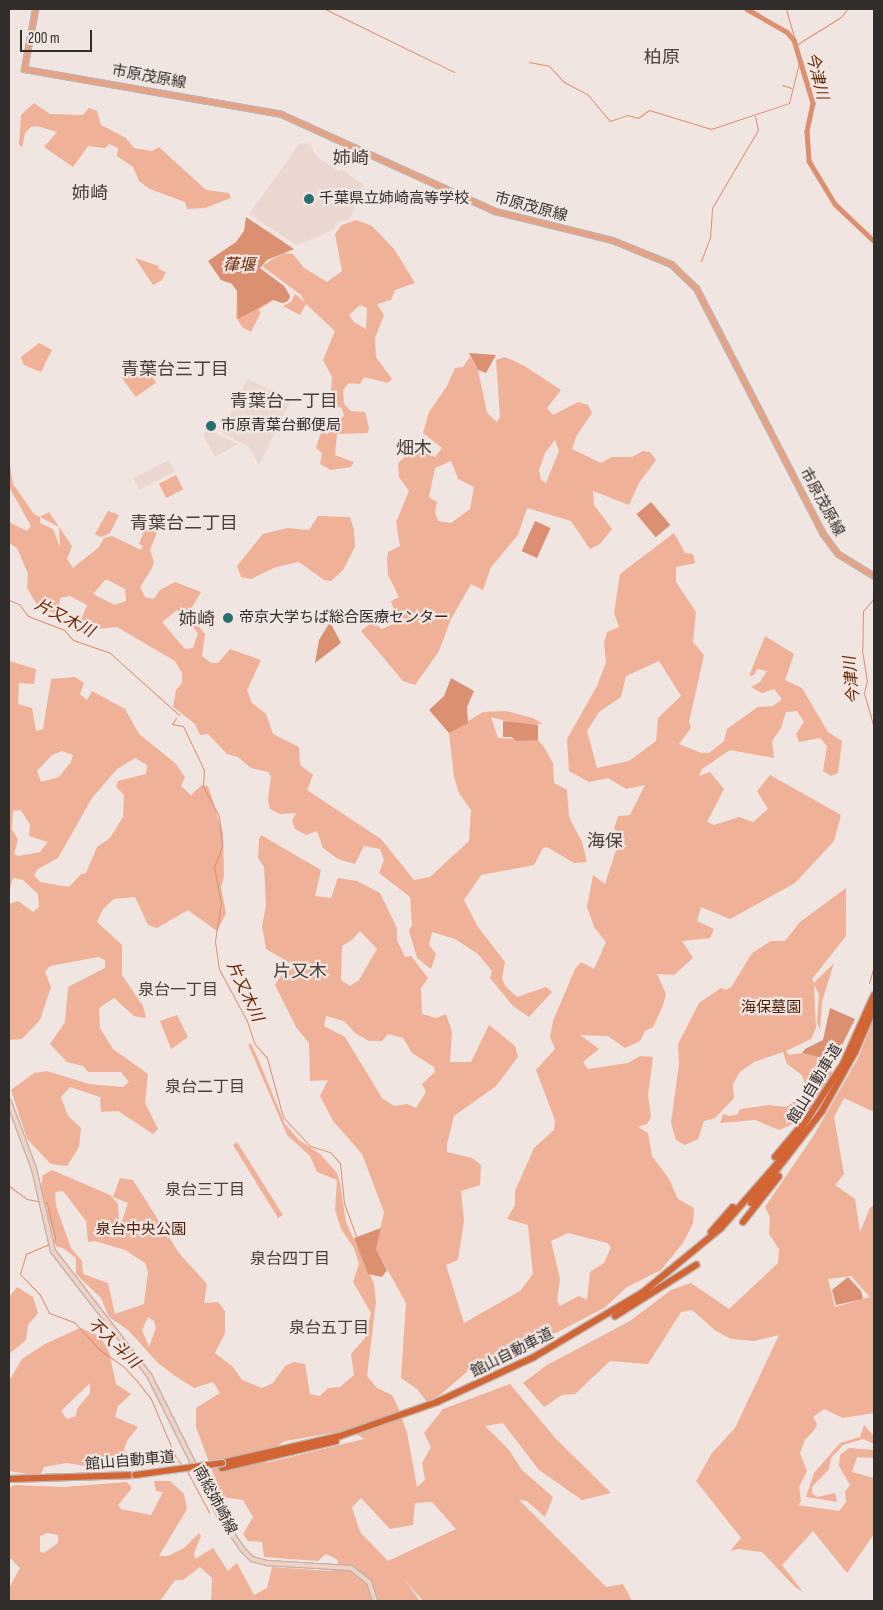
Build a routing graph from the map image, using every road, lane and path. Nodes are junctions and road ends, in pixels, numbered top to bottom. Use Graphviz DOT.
graph roads {
  1 [pos="35,9"];
  2 [pos="874,576"];
  3 [pos="874,995"];
  4 [pos="874,1008"];
  5 [pos="9,1102"];
  6 [pos="818,1107"];
  7 [pos="802,1139"];
  8 [pos="775,1157"];
  9 [pos="732,1207"];
  10 [pos="743,1222"];
  11 [pos="696,1265"];
  12 [pos="671,1272"];
  13 [pos="614,1316"];
  14 [pos="222,1465"];
  15 [pos="135,1477"];
  16 [pos="9,1479"];
  17 [pos="9,1483"];
  18 [pos="375,1601"];
  1 -- 2 [label="main road, 市原茂原線"];
  3 -- 6 [label="highway, 館山自動車道"];
  4 -- 7 [label="highway, 館山自動車道"];
  5 -- 18 [label="main road, 南総姉崎線"];
  6 -- 8 [label="highway"];
  6 -- 12 [label="highway, 館山自動車道"];
  7 -- 10 [label="highway"];
  7 -- 13 [label="highway, 館山自動車道"];
  9 -- 12 [label="highway"];
  11 -- 13 [label="highway"];
  12 -- 14 [label="highway, 館山自動車道"];
  13 -- 14 [label="highway, 館山自動車道"];
  14 -- 15 [label="highway, 館山自動車道, bridge"];
  15 -- 16 [label="highway, 館山自動車道"];
  15 -- 17 [label="highway, 館山自動車道"];
}
